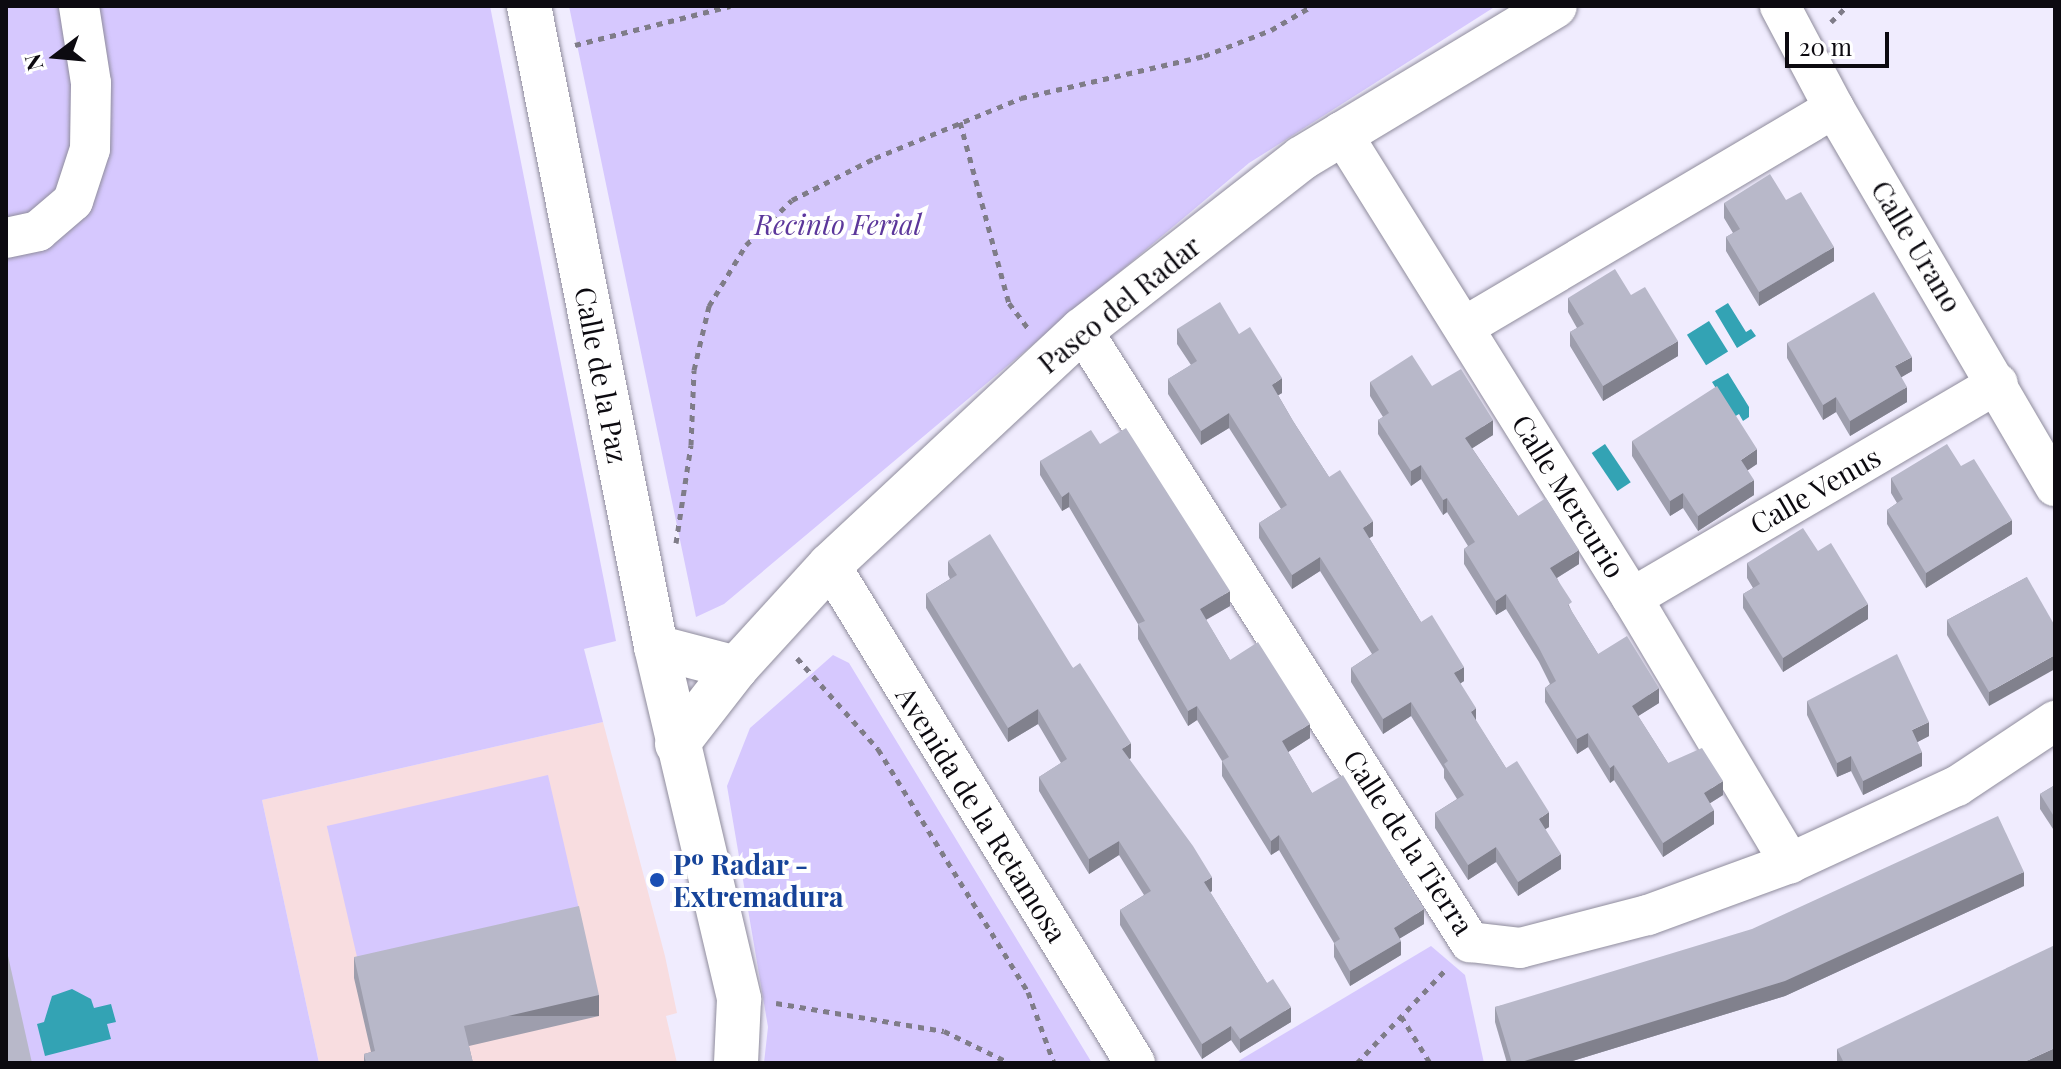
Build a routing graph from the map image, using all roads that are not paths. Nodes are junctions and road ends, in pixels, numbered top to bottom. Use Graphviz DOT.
graph roads {
  1 [pos="79,6"];
  2 [pos="529,6"];
  3 [pos="1555,6"];
  4 [pos="1780,6"];
  5 [pos="1834,108"];
  6 [pos="1341,132"];
  7 [pos="6,238"];
  8 [pos="1464,327"];
  9 [pos="1067,344"];
  10 [pos="1998,383"];
  11 [pos="2055,486"];
  12 [pos="830,565"];
  13 [pos="1632,598"];
  14 [pos="656,647"];
  15 [pos="736,668"];
  16 [pos="2055,721"];
  17 [pos="677,744"];
  18 [pos="1790,863"];
  19 [pos="736,1063"];
  20 [pos="1135,1063"];
  1 -- 7 [label="street"];
  2 -- 14 [label="street, Calle de la Paz"];
  3 -- 6 [label="street, Paseo del Radar"];
  4 -- 5 [label="street, Calle Urano"];
  5 -- 8 [label="street"];
  5 -- 10 [label="street, Calle Urano"];
  6 -- 8 [label="street, Calle Mercurio"];
  6 -- 9 [label="street, Paseo del Radar"];
  8 -- 13 [label="street, Calle Mercurio"];
  9 -- 12 [label="street, Paseo del Radar"];
  9 -- 18 [label="street, Calle de la Tierra"];
  10 -- 11 [label="street, Calle Urano"];
  10 -- 13 [label="street, Calle Venus"];
  12 -- 15 [label="street, Paseo del Radar"];
  12 -- 20 [label="street, Avenida de la Retamosa"];
  13 -- 18 [label="street, Calle Mercurio"];
  14 -- 15 [label="street"];
  14 -- 17 [label="street, Calle de la Paz"];
  15 -- 17 [label="street, Paseo del Radar"];
  16 -- 18 [label="street, Calle de la Tierra"];
  17 -- 19 [label="street"];
}
